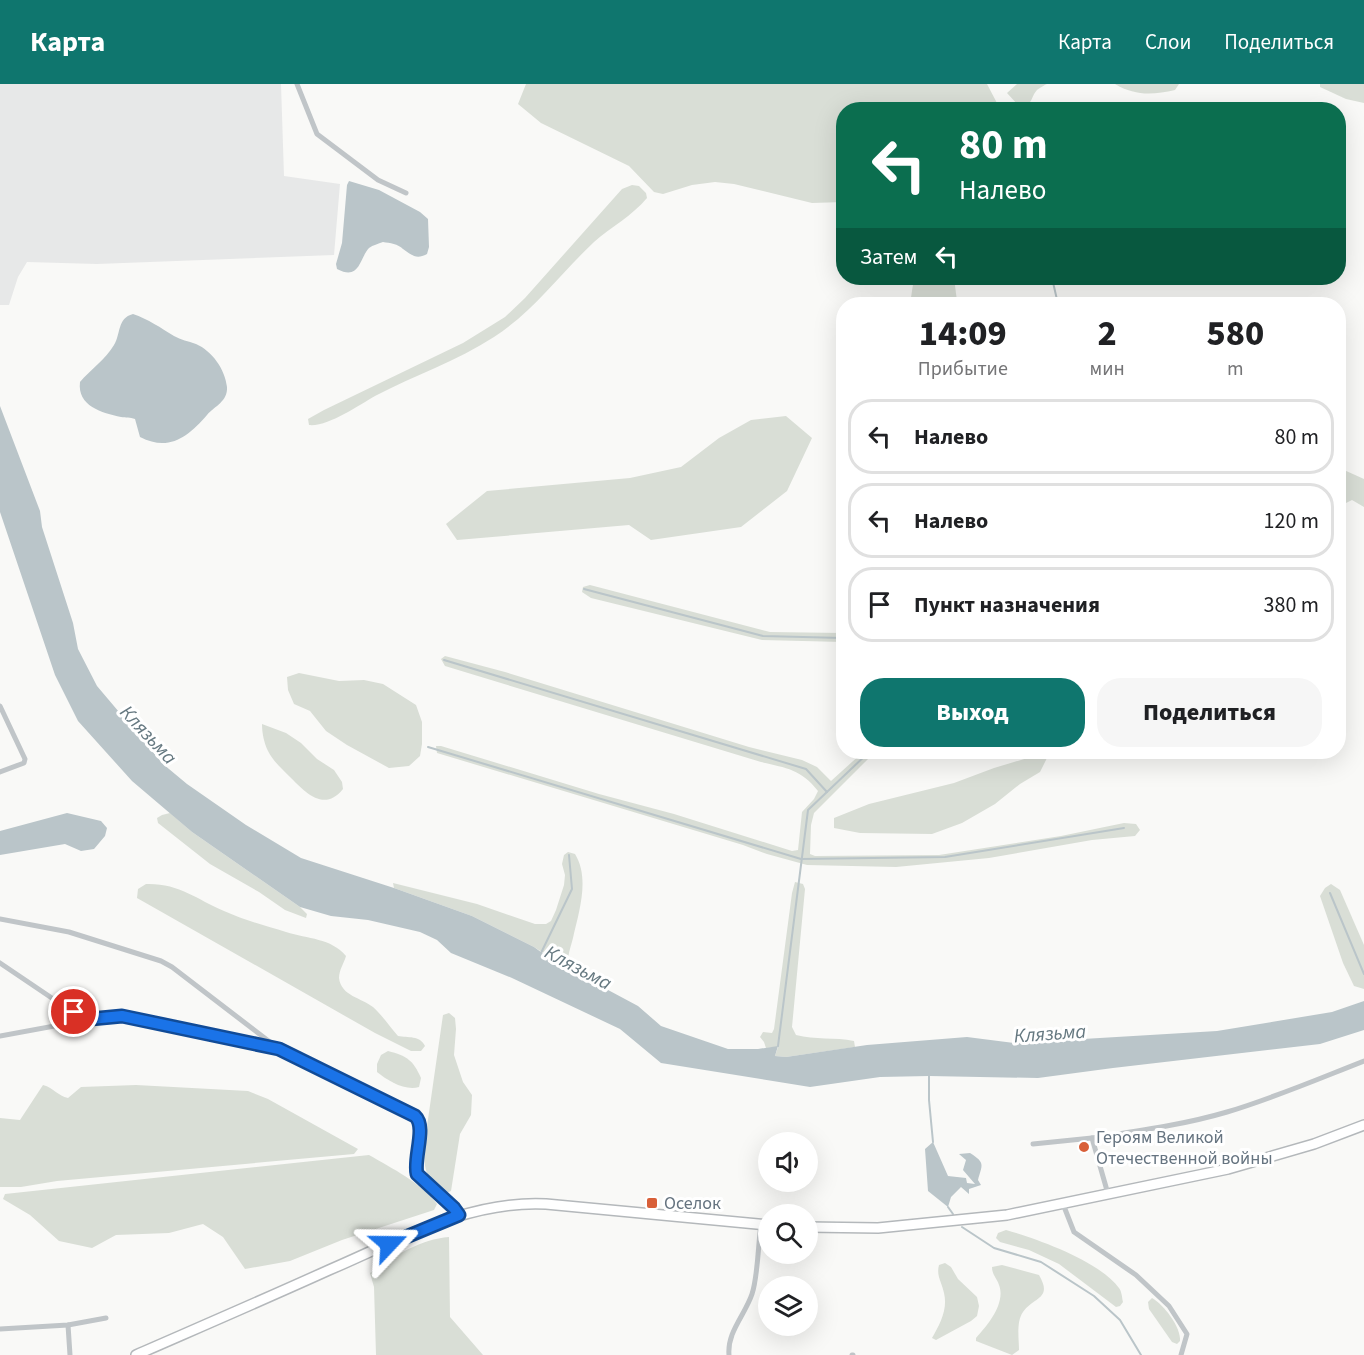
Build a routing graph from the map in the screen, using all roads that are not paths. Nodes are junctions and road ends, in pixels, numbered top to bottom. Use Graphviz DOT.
graph roads {
  1 [pos="297,84"];
  2 [pos="406,193"];
  3 [pos="0,706"];
  4 [pos="0,772"];
  5 [pos="0,919"];
  6 [pos="0,963"];
  7 [pos="80,1020"];
  8 [pos="0,1036"];
  9 [pos="279,1049"];
  10 [pos="1364,1061"];
  11 [pos="1364,1125"];
  12 [pos="1092,1138"];
  13 [pos="1033,1144"];
  14 [pos="1108,1194"];
  15 [pos="1063,1204"];
  16 [pos="459,1215"];
  17 [pos="758,1224"];
  18 [pos="818,1227"];
  19 [pos="758,1259"];
  20 [pos="106,1318"];
  21 [pos="68,1324"];
  22 [pos="0,1329"];
  23 [pos="70,1355"];
  24 [pos="136,1355"];
  25 [pos="729,1355"];
  26 [pos="1181,1355"];
  1 -- 2 [label="street"];
  3 -- 4 [label="street"];
  5 -- 9 [label="street"];
  6 -- 7 [label="street"];
  7 -- 8 [label="street"];
  7 -- 9 [label="street"];
  9 -- 16 [label="street"];
  10 -- 12 [label="street"];
  11 -- 14 [label="highway"];
  12 -- 13 [label="street"];
  12 -- 14 [label="street"];
  14 -- 15 [label="highway"];
  15 -- 18 [label="highway"];
  15 -- 26 [label="street"];
  16 -- 17 [label="highway"];
  16 -- 24 [label="highway"];
  19 -- 25 [label="street"];
  20 -- 21 [label="street"];
  21 -- 22 [label="street"];
  21 -- 23 [label="street"];
}
